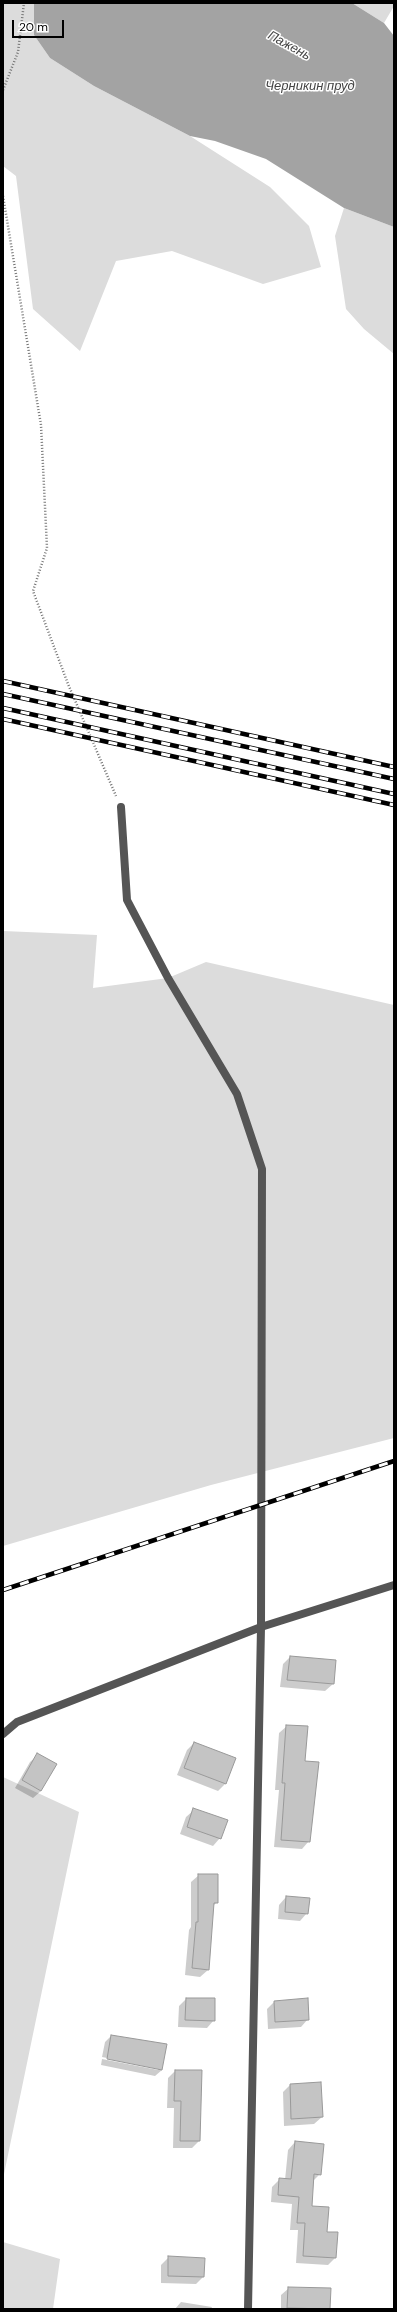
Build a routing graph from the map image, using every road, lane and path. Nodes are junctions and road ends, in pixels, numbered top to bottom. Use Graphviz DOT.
graph roads {
  1 [pos="24,3"];
  2 [pos="3,90"];
  3 [pos="3,196"];
  4 [pos="122,807"];
  5 [pos="394,1585"];
  6 [pos="261,1627"];
  7 [pos="3,1734"];
  8 [pos="248,2309"];
  1 -- 2 [label="path"];
  3 -- 4 [label="path"];
  4 -- 6 [label="street"];
  5 -- 6 [label="street"];
  6 -- 7 [label="street"];
  6 -- 8 [label="street"];
}
